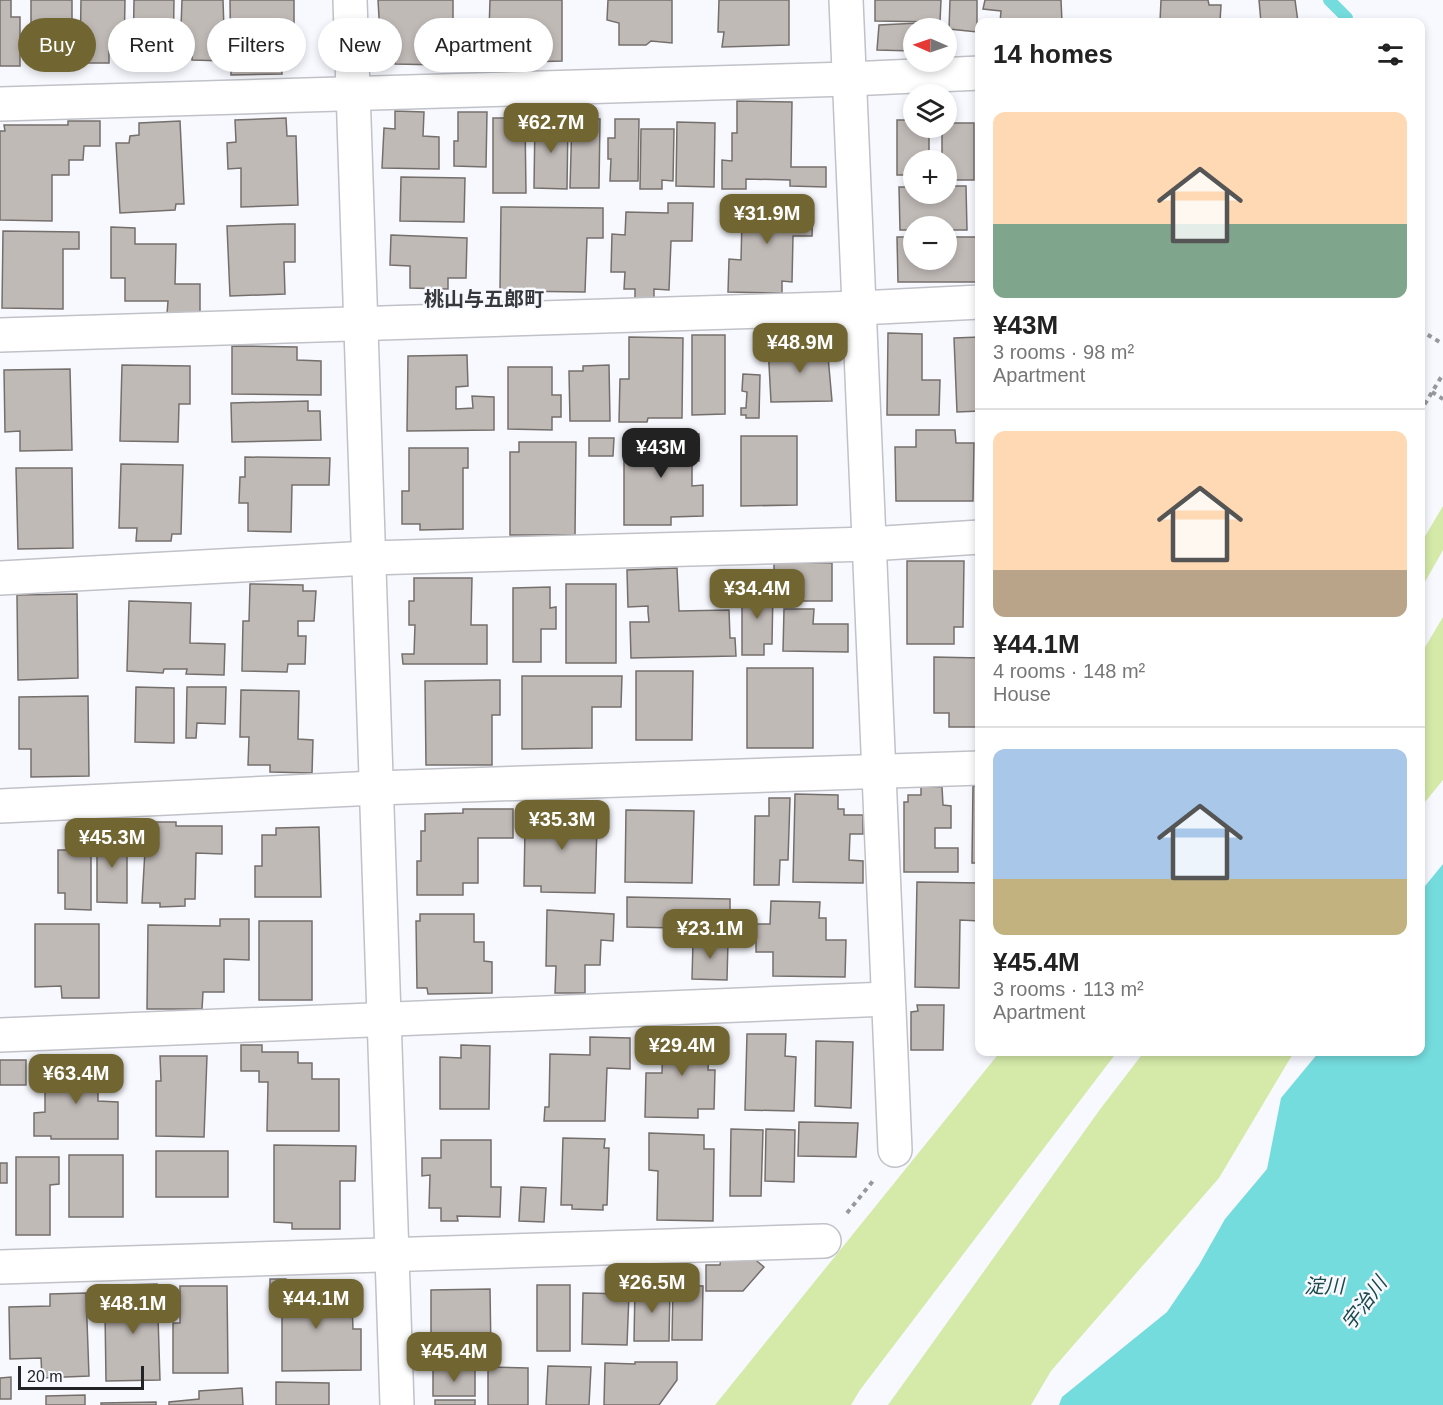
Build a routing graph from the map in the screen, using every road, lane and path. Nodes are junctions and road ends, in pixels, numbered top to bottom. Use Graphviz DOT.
graph roads {
  1 [pos="350,0"];
  2 [pos="846,0"];
  3 [pos="975,73"];
  4 [pos="849,79"];
  5 [pos="352,93"];
  6 [pos="0,104"];
  7 [pos="975,302"];
  8 [pos="859,308"];
  9 [pos="361,323"];
  10 [pos="1425,333"];
  11 [pos="0,335"];
  12 [pos="1443,344"];
  13 [pos="1443,374"];
  14 [pos="1432,392"];
  15 [pos="1443,399"];
  16 [pos="1425,404"];
  17 [pos="975,537"];
  18 [pos="869,544"];
  19 [pos="369,558"];
  20 [pos="0,578"];
  21 [pos="975,768"];
  22 [pos="879,772"];
  23 [pos="376,789"];
  24 [pos="0,806"];
  25 [pos="888,999"];
  26 [pos="384,1020"];
  27 [pos="0,1035"];
  28 [pos="895,1149"];
  29 [pos="824,1241"];
  30 [pos="392,1255"];
  31 [pos="0,1267"];
  32 [pos="397,1405"];
  1 -- 5 [label="street"];
  2 -- 4 [label="street"];
  3 -- 4 [label="street"];
  4 -- 5 [label="street"];
  4 -- 8 [label="street"];
  5 -- 6 [label="street"];
  5 -- 9 [label="street"];
  7 -- 8 [label="street"];
  8 -- 9 [label="street"];
  8 -- 18 [label="street"];
  9 -- 11 [label="street"];
  9 -- 19 [label="street"];
  10 -- 12 [label="path"];
  13 -- 14 [label="path"];
  14 -- 15 [label="path"];
  14 -- 16 [label="path"];
  17 -- 18 [label="street"];
  18 -- 19 [label="street"];
  18 -- 22 [label="street"];
  19 -- 20 [label="street"];
  19 -- 23 [label="street"];
  21 -- 22 [label="street"];
  22 -- 23 [label="street"];
  22 -- 25 [label="street"];
  23 -- 24 [label="street"];
  23 -- 26 [label="street"];
  25 -- 26 [label="street"];
  25 -- 28 [label="street"];
  26 -- 27 [label="street"];
  26 -- 30 [label="street"];
  28 -- 29 [label="path"];
  29 -- 30 [label="street"];
  30 -- 31 [label="street"];
  30 -- 32 [label="street"];
}
